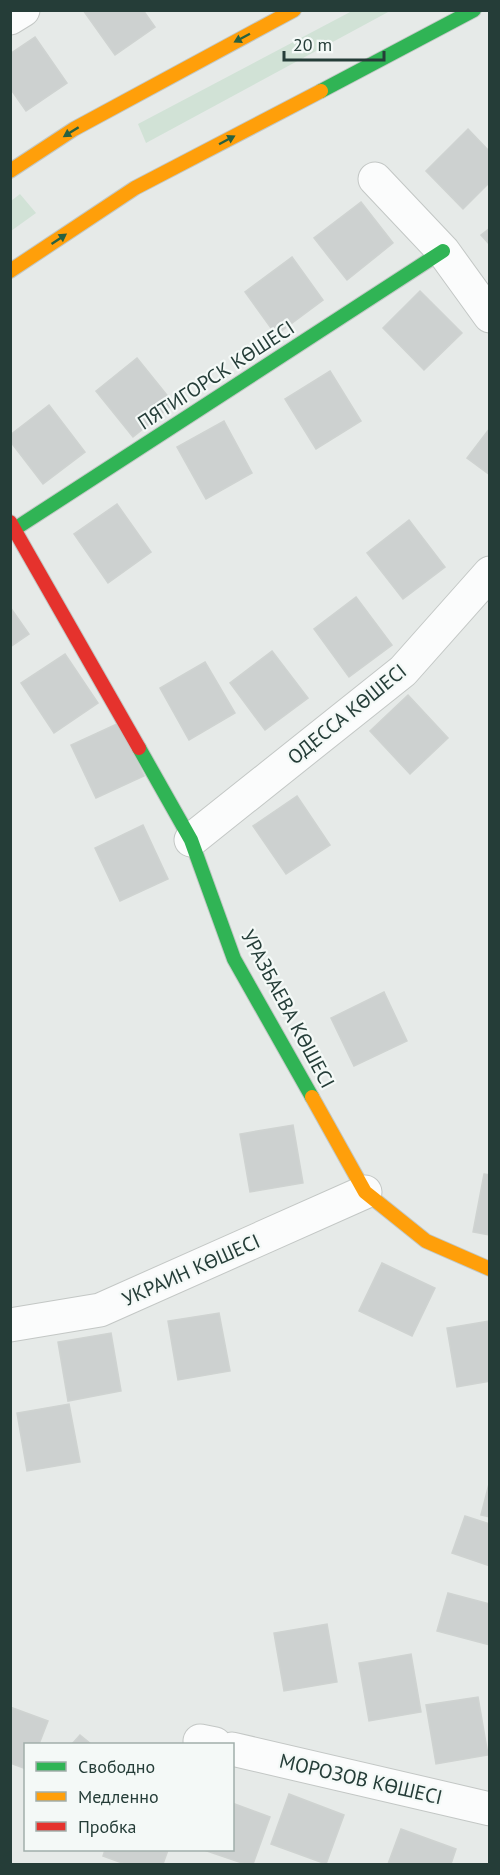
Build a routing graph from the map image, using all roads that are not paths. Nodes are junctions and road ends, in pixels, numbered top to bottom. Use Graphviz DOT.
graph roads {
  1 [pos="23,10"];
  2 [pos="294,10"];
  3 [pos="474,10"];
  4 [pos="10,18"];
  5 [pos="10,171"];
  6 [pos="375,179"];
  7 [pos="443,251"];
  8 [pos="10,271"];
  9 [pos="489,316"];
  10 [pos="12,528"];
  11 [pos="489,573"];
  12 [pos="190,840"];
  13 [pos="365,1192"];
  14 [pos="489,1269"];
  15 [pos="10,1325"];
  16 [pos="234,1749"];
  17 [pos="489,1809"];
  1 -- 4 [label="street"];
  2 -- 5 [label="street, one-way"];
  8 -- 3 [label="street, one-way"];
  6 -- 7 [label="street"];
  7 -- 9 [label="street"];
  7 -- 10 [label="street, ПЯТИГОРСК КӨШЕСІ"];
  10 -- 12 [label="street, УРАЗБАЕВА КӨШЕСІ"];
  11 -- 12 [label="street, ОДЕССА КӨШЕСІ"];
  12 -- 13 [label="street, УРАЗБАЕВА КӨШЕСІ"];
  13 -- 14 [label="street, УРАЗБАЕВА КӨШЕСІ"];
  13 -- 15 [label="street, УКРАИН КӨШЕСІ"];
  16 -- 17 [label="street, МОРОЗОВ КӨШЕСІ"];
}
